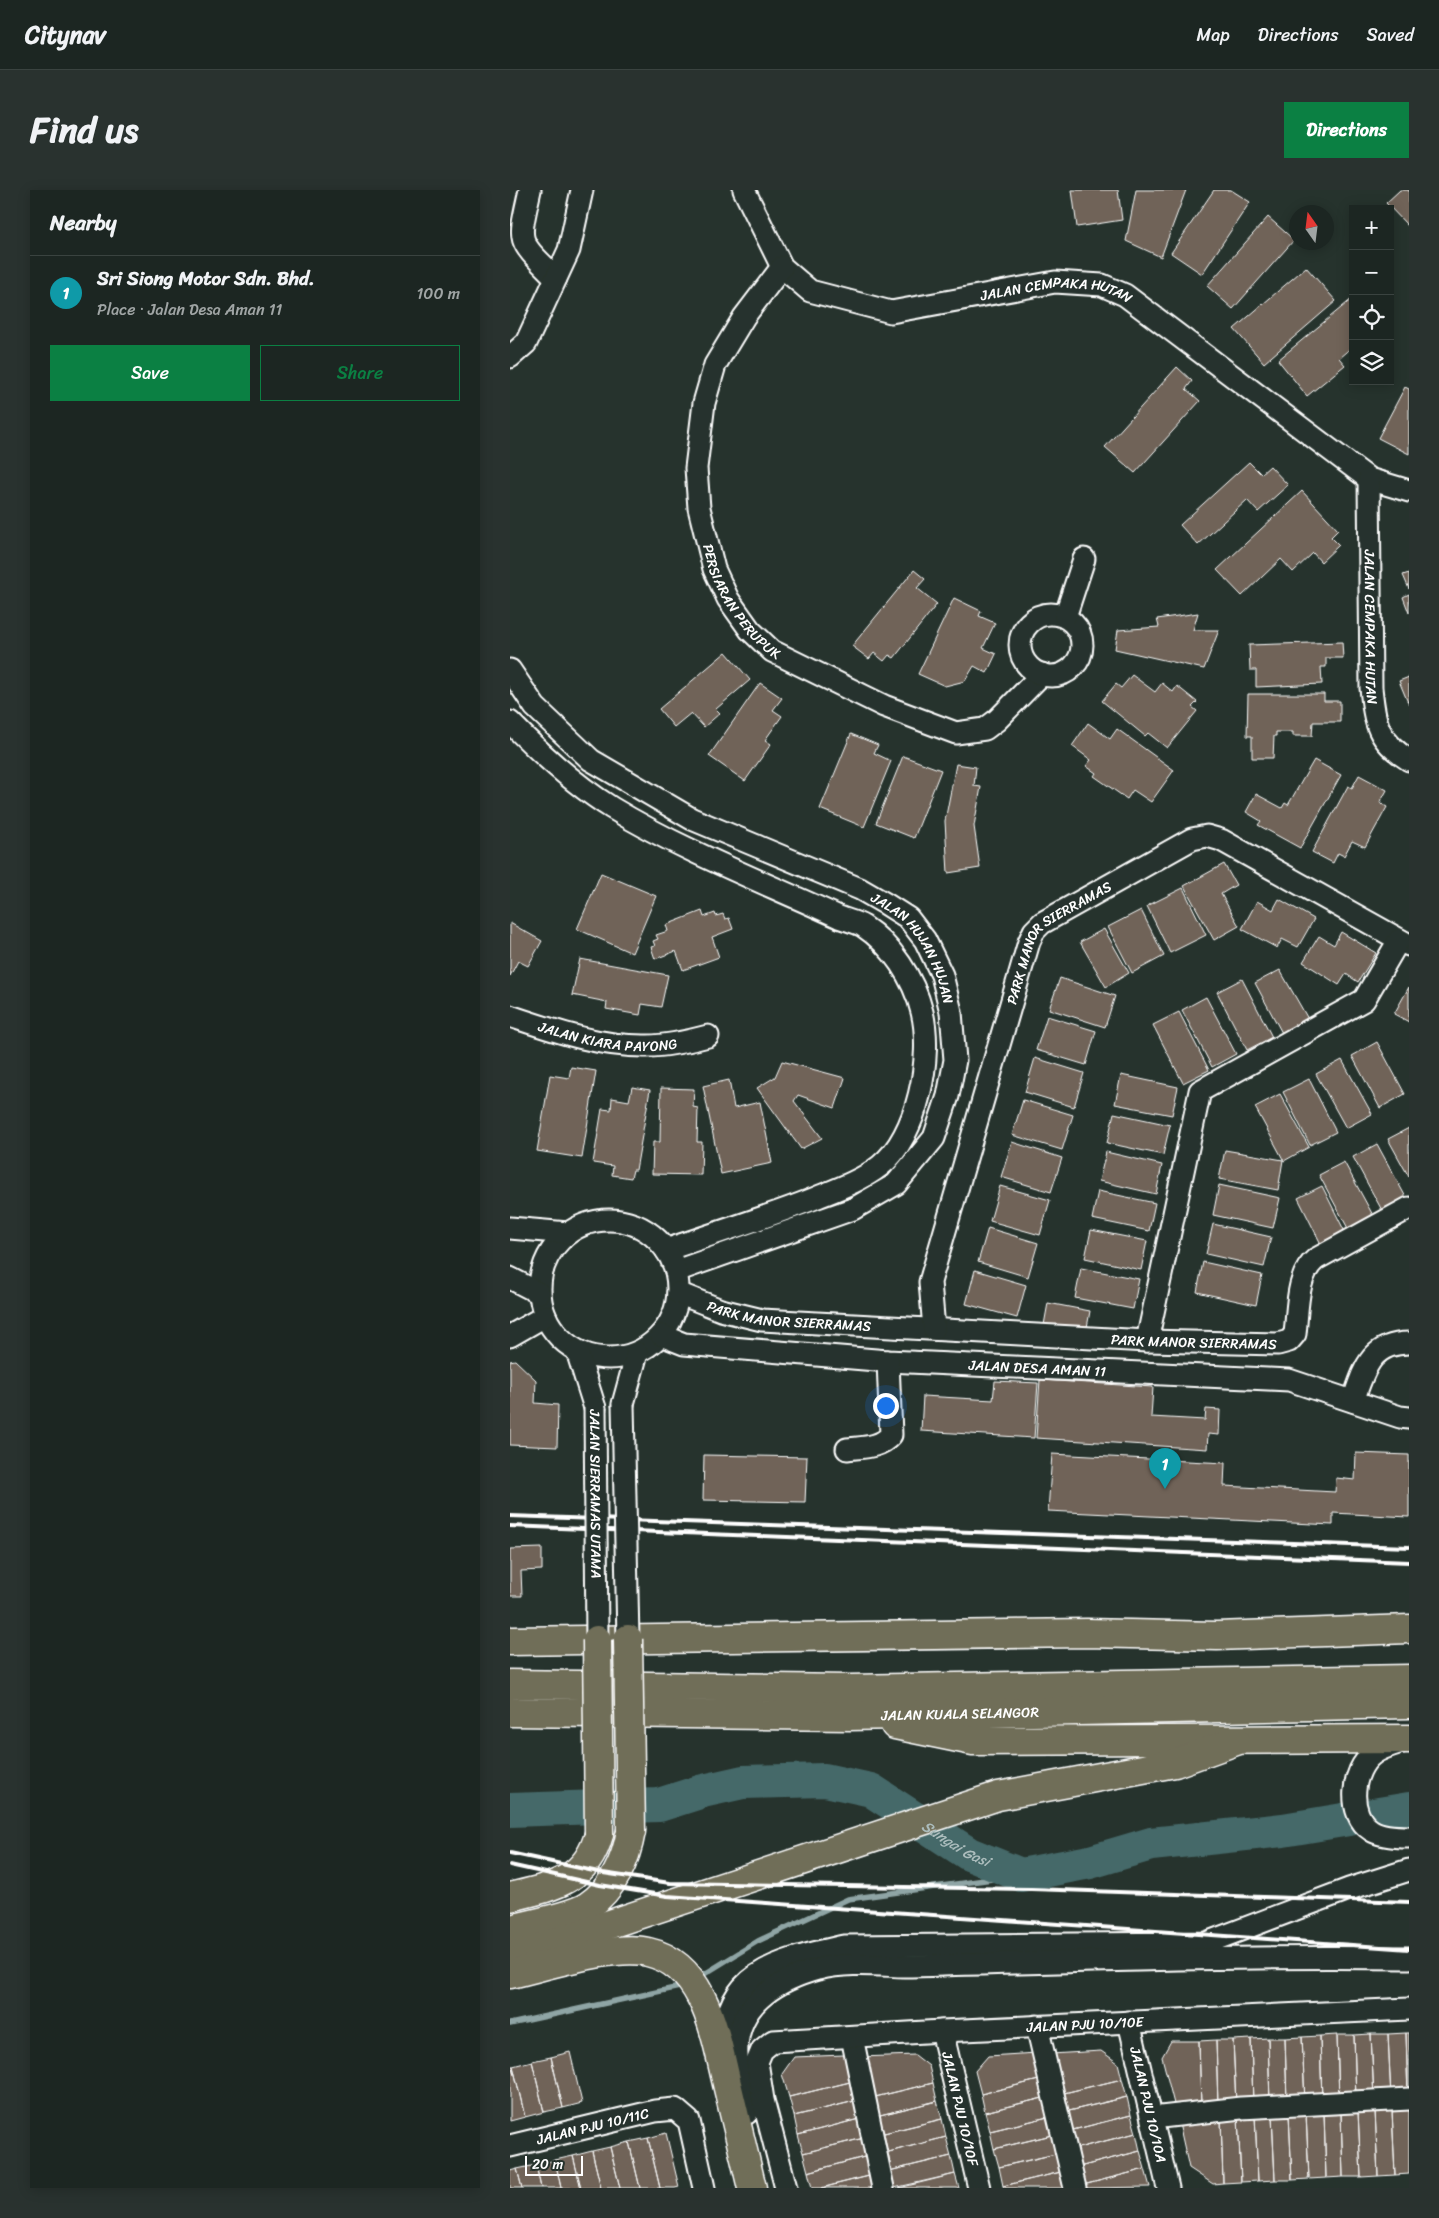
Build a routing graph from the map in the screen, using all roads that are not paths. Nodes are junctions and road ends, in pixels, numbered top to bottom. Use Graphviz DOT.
graph roads {
  1 [pos="530,190"];
  2 [pos="582,190"];
  3 [pos="744,190"];
  4 [pos="782,267"];
  5 [pos="556,278"];
  6 [pos="510,357"];
  7 [pos="1368,479"];
  8 [pos="1409,491"];
  9 [pos="1084,559"];
  10 [pos="1065,617"];
  11 [pos="510,670"];
  12 [pos="1042,674"];
  13 [pos="510,722"];
  14 [pos="1409,760"];
  15 [pos="1404,942"];
  16 [pos="510,1016"];
  17 [pos="708,1036"];
  18 [pos="1409,1208"];
  19 [pos="510,1228"];
  20 [pos="568,1234"];
  21 [pos="666,1250"];
  22 [pos="676,1271"];
  23 [pos="510,1278"];
  24 [pos="539,1293"];
  25 [pos="678,1294"];
  26 [pos="545,1316"];
  27 [pos="934,1329"];
  28 [pos="661,1335"];
  29 [pos="510,1336"];
  30 [pos="1148,1341"];
  31 [pos="1409,1343"];
  32 [pos="577,1351"];
  33 [pos="637,1353"];
  34 [pos="888,1361"];
  35 [pos="1353,1401"];
  36 [pos="1409,1418"];
  37 [pos="847,1449"];
  38 [pos="1409,1629"];
  39 [pos="628,1639"];
  40 [pos="597,1640"];
  41 [pos="510,1641"];
  42 [pos="1409,1678"];
  43 [pos="510,1684"];
  44 [pos="1409,1704"];
  45 [pos="510,1712"];
  46 [pos="850,1716"];
  47 [pos="1409,1739"];
  48 [pos="1236,1741"];
  49 [pos="1409,1836"];
  50 [pos="1409,1870"];
  51 [pos="510,1898"];
  52 [pos="510,1929"];
  53 [pos="510,1957"];
  54 [pos="1409,1958"];
  55 [pos="510,1974"];
  56 [pos="1409,2009"];
  57 [pos="1129,2022"];
  58 [pos="1037,2026"];
  59 [pos="942,2031"];
  60 [pos="852,2037"];
  61 [pos="723,2069"];
  62 [pos="1409,2099"];
  63 [pos="1152,2118"];
  64 [pos="510,2146"];
  65 [pos="701,2187"];
  66 [pos="752,2188"];
  67 [pos="765,2188"];
  68 [pos="786,2188"];
  69 [pos="883,2188"];
  70 [pos="979,2188"];
  71 [pos="1075,2188"];
  72 [pos="1168,2188"];
  1 -- 5 [label="street"];
  2 -- 5 [label="street"];
  3 -- 4 [label="street, JALAN CEMPAKA HUTAN"];
  4 -- 7 [label="street, JALAN CEMPAKA HUTAN"];
  4 -- 12 [label="street, PERSIARAN PERUPUK"];
  5 -- 6 [label="street"];
  7 -- 8 [label="street, JALAN CEMPAKA HUTAN"];
  7 -- 14 [label="street, JALAN CEMPAKA HUTAN"];
  9 -- 10 [label="street"];
  10 -- 12 [label="street"];
  10 -- 12 [label="street"];
  11 -- 22 [label="street, JALAN HUJAN HUJAN"];
  13 -- 21 [label="street, JALAN HUJAN HUJAN"];
  15 -- 27 [label="street, PARK MANOR SIERRAMAS"];
  15 -- 30 [label="street"];
  16 -- 17 [label="street, JALAN KIARA PAYONG"];
  18 -- 30 [label="street, PARK MANOR SIERRAMAS"];
  19 -- 20 [label="street"];
  20 -- 21 [label="street"];
  20 -- 24 [label="street"];
  21 -- 22 [label="street"];
  22 -- 25 [label="street"];
  23 -- 24 [label="street"];
  24 -- 26 [label="street"];
  25 -- 27 [label="street, PARK MANOR SIERRAMAS"];
  25 -- 28 [label="street"];
  26 -- 29 [label="street"];
  26 -- 32 [label="street"];
  27 -- 30 [label="street, PARK MANOR SIERRAMAS"];
  28 -- 33 [label="street"];
  28 -- 34 [label="street, JALAN DESA AMAN 11"];
  31 -- 35 [label="street"];
  32 -- 33 [label="street"];
  32 -- 40 [label="street, JALAN SIERRAMAS UTAMA, bridge"];
  33 -- 39 [label="street, bridge"];
  34 -- 35 [label="street, JALAN DESA AMAN 11"];
  34 -- 37 [label="street"];
  35 -- 36 [label="street, JALAN DESA AMAN 11"];
  38 -- 39 [label="highway"];
  39 -- 40 [label="highway"];
  39 -- 52 [label="highway, bridge"];
  40 -- 41 [label="highway"];
  40 -- 51 [label="highway, bridge"];
  42 -- 43 [label="highway, JALAN KUALA SELANGOR"];
  44 -- 46 [label="highway, JALAN KUALA SELANGOR"];
  45 -- 46 [label="highway, JALAN KUALA SELANGOR"];
  46 -- 48 [label="highway"];
  47 -- 48 [label="highway"];
  47 -- 49 [label="street"];
  48 -- 53 [label="highway"];
  50 -- 61 [label="street"];
  54 -- 67 [label="street"];
  55 -- 61 [label="highway"];
  56 -- 57 [label="street, JALAN PJU 10/10E"];
  57 -- 58 [label="street, JALAN PJU 10/10E"];
  57 -- 63 [label="street, JALAN PJU 10/10A"];
  58 -- 59 [label="street, JALAN PJU 10/10E"];
  58 -- 71 [label="street"];
  59 -- 60 [label="street, JALAN PJU 10/10E"];
  59 -- 70 [label="street, JALAN PJU 10/10F"];
  60 -- 68 [label="street, JALAN PJU 10/10E"];
  60 -- 69 [label="street"];
  61 -- 66 [label="highway"];
  62 -- 63 [label="street"];
  63 -- 72 [label="street, JALAN PJU 10/10A"];
  64 -- 65 [label="street, JALAN PJU 10/11C"];
}
